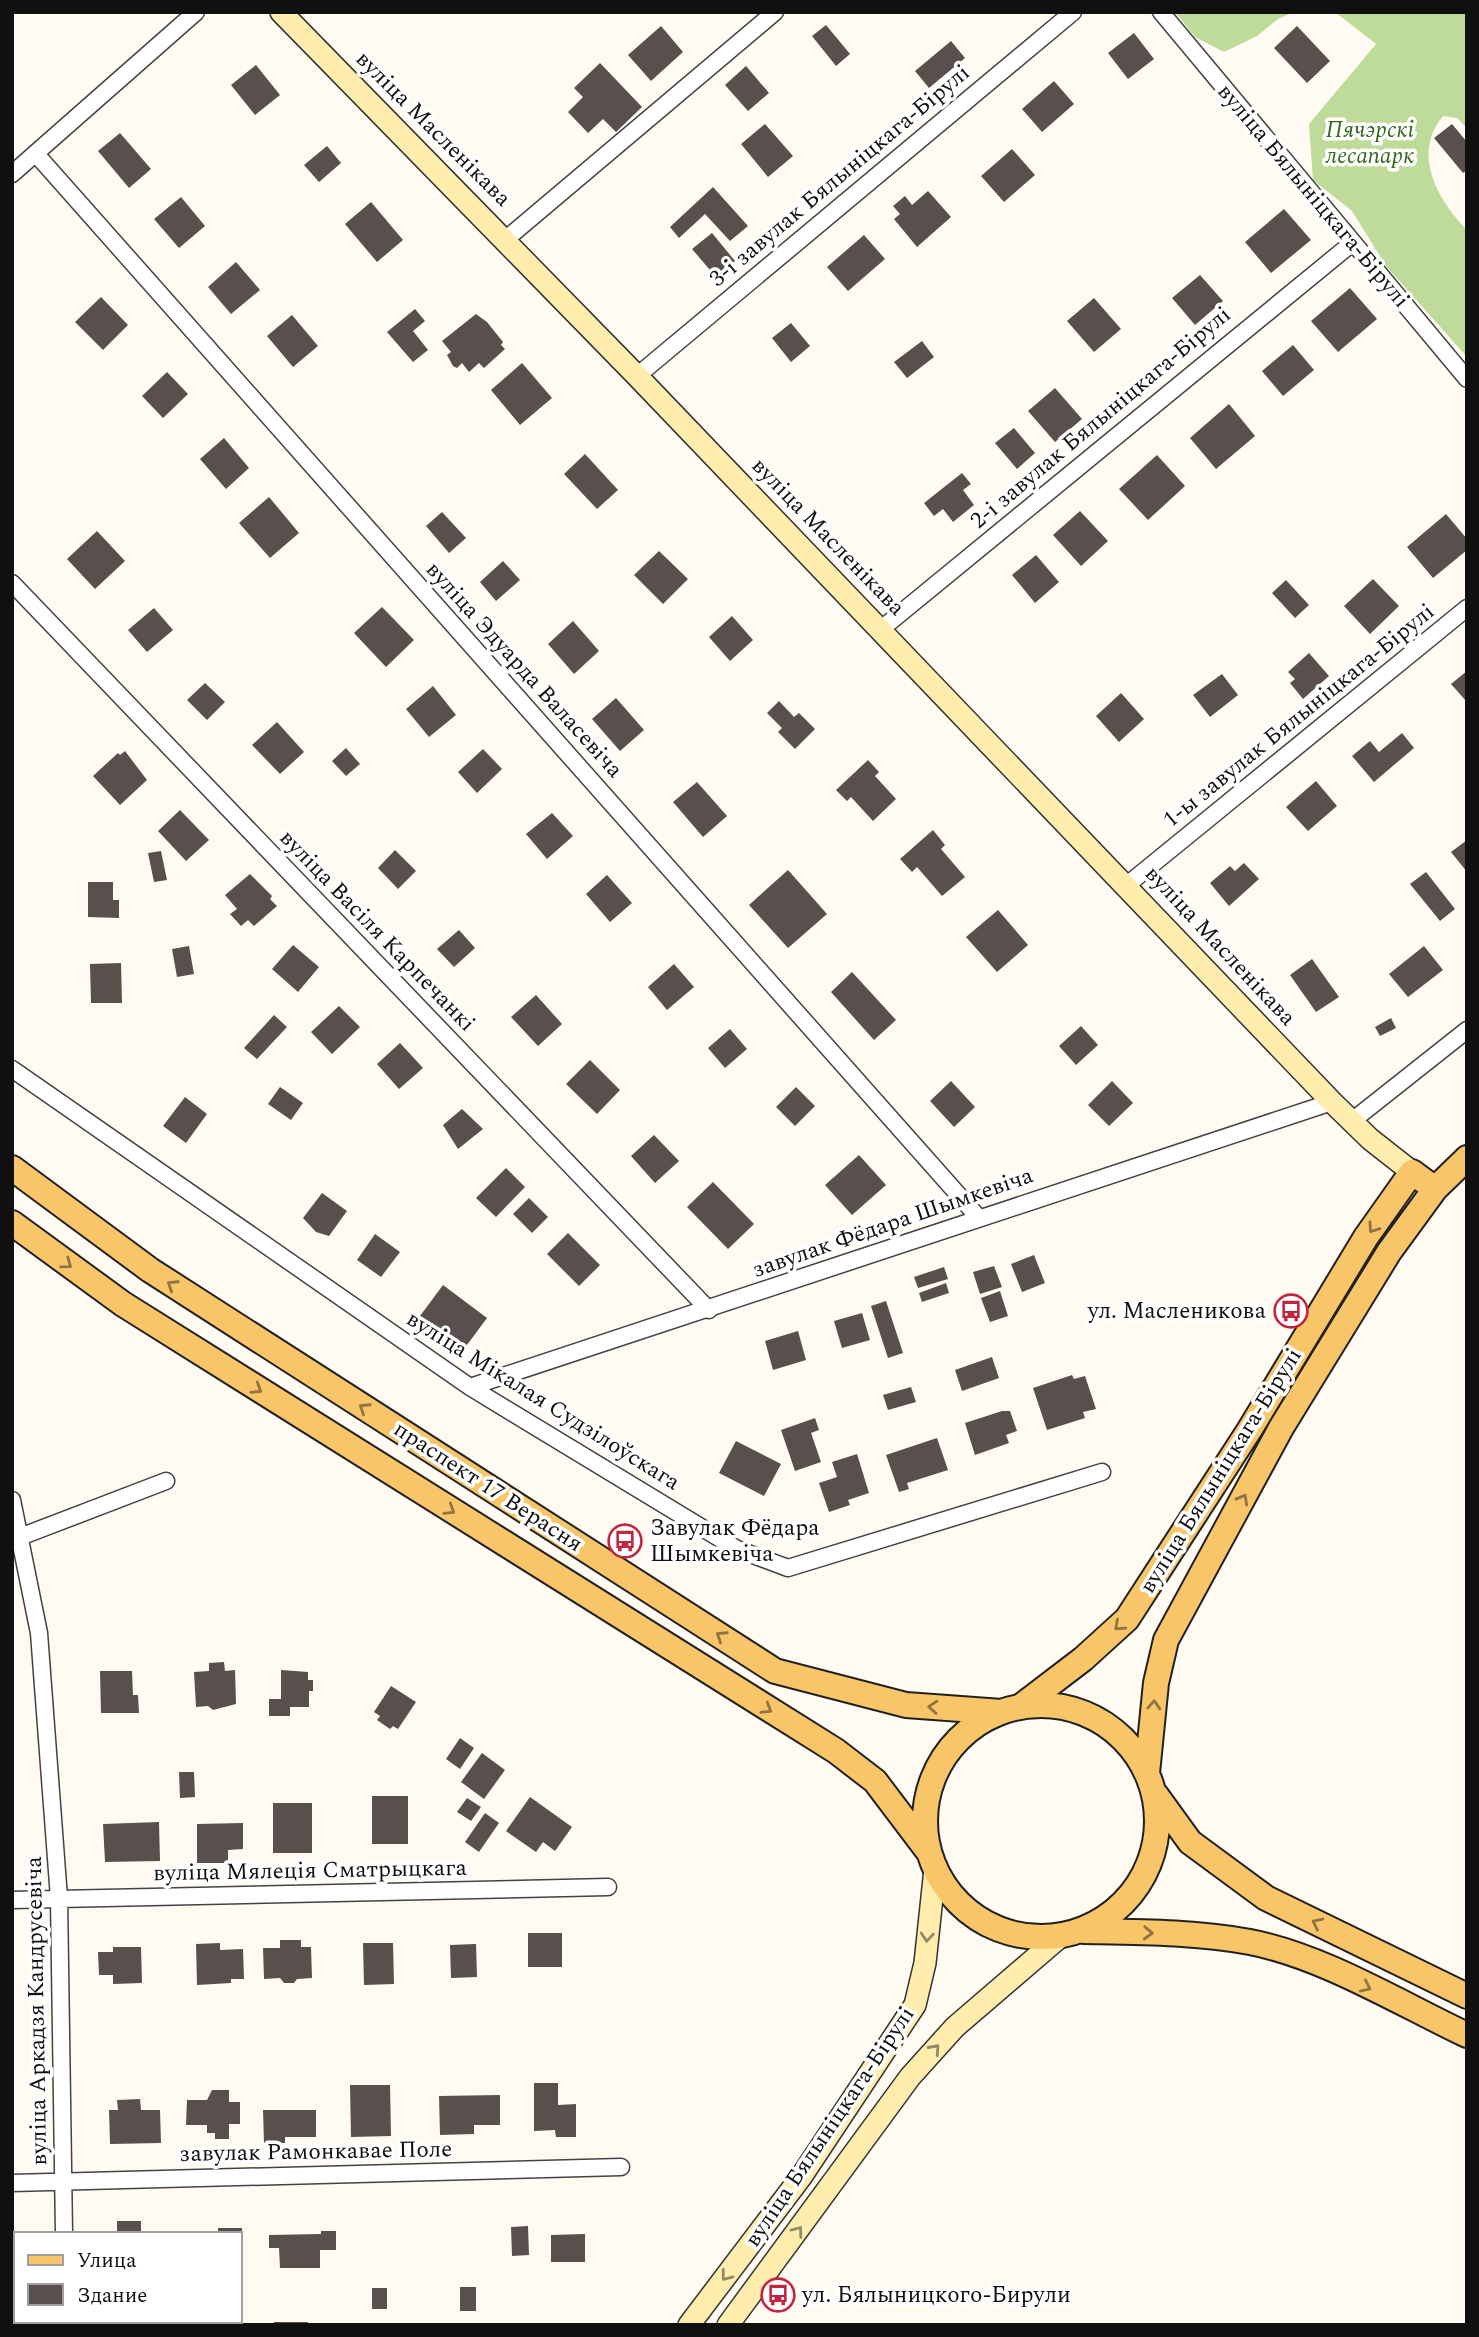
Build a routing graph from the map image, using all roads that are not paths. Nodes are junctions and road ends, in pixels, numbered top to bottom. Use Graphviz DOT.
graph roads {
  1 [pos="196,12"];
  2 [pos="281,12"];
  3 [pos="775,12"];
  4 [pos="1073,12"];
  5 [pos="1161,12"];
  6 [pos="36,154"];
  7 [pos="12,174"];
  8 [pos="505,240"];
  9 [pos="1351,244"];
  10 [pos="637,376"];
  11 [pos="1467,379"];
  12 [pos="12,583"];
  13 [pos="1467,608"];
  14 [pos="880,630"];
  15 [pos="1127,885"];
  16 [pos="1467,1030"];
  17 [pos="12,1069"];
  18 [pos="1332,1102"];
  19 [pos="1352,1121"];
  20 [pos="1467,1158"];
  21 [pos="12,1168"];
  22 [pos="1412,1172"];
  23 [pos="1435,1189"];
  24 [pos="978,1217"];
  25 [pos="12,1223"];
  26 [pos="709,1310"];
  27 [pos="470,1387"];
  28 [pos="1102,1472"];
  29 [pos="166,1481"];
  30 [pos="12,1500"];
  31 [pos="17,1539"];
  32 [pos="1011,1710"];
  33 [pos="1150,1782"];
  34 [pos="931,1860"];
  35 [pos="608,1887"];
  36 [pos="59,1898"];
  37 [pos="12,1900"];
  38 [pos="1071,1933"];
  39 [pos="1467,1996"];
  40 [pos="1467,2035"];
  41 [pos="621,2167"];
  42 [pos="64,2181"];
  43 [pos="12,2183"];
  44 [pos="64,2232"];
  45 [pos="689,2325"];
  46 [pos="728,2325"];
  1 -- 6 [label="street"];
  2 -- 8 [label="main road, вуліца Масленікава"];
  3 -- 8 [label="street"];
  4 -- 10 [label="street, 3-і завулак Бялыніцкага-Бірулі"];
  5 -- 9 [label="street, вуліца Бялыніцкага-Бірулі"];
  6 -- 7 [label="street"];
  6 -- 24 [label="street, вуліца Эдуарда Валасевіча"];
  8 -- 10 [label="main road, вуліца Масленікава"];
  9 -- 11 [label="street, вуліца Бялыніцкага-Бірулі"];
  9 -- 14 [label="street, 2-і завулак Бялыніцкага-Бірулі"];
  10 -- 14 [label="main road, вуліца Масленікава"];
  12 -- 26 [label="street, вуліца Васіля Карпечанкі"];
  13 -- 15 [label="street, 1-ы завулак Бялыніцкага-Бірулі"];
  14 -- 15 [label="main road, вуліца Масленікава"];
  15 -- 18 [label="main road, вуліца Масленікава"];
  16 -- 19 [label="street"];
  17 -- 27 [label="street, вуліца Мікалая Судзілоўскага"];
  18 -- 19 [label="main road"];
  18 -- 24 [label="street, завулак Фёдара Шымкевіча"];
  19 -- 22 [label="main road"];
  20 -- 23 [label="main road, вуліца Бялыніцкага-Бірулі"];
  32 -- 21 [label="main road, праспект 17 Верасня, one-way"];
  22 -- 23 [label="main road"];
  22 -- 32 [label="main road, вуліца Бялыніцкага-Бірулі, one-way"];
  33 -- 23 [label="main road, вуліца Бялыніцкага-Бірулі, one-way"];
  24 -- 26 [label="street, завулак Фёдара Шымкевіча"];
  25 -- 34 [label="main road, праспект 17 Верасня, one-way"];
  26 -- 27 [label="street, завулак Фёдара Шымкевіча"];
  27 -- 28 [label="street, вуліца Мікалая Судзілоўскага"];
  29 -- 31 [label="street"];
  30 -- 31 [label="street"];
  31 -- 36 [label="street, вуліца Аркадзя Кандрусевіча"];
  32 -- 33 [label="main road"];
  32 -- 34 [label="main road"];
  33 -- 38 [label="main road"];
  39 -- 33 [label="main road, one-way"];
  34 -- 38 [label="main road"];
  34 -- 45 [label="main road, вуліца Бялыніцкага-Бірулі, one-way"];
  35 -- 36 [label="street, вуліца Мялеція Сматрыцкага"];
  36 -- 37 [label="street, вуліца Мялеція Сматрыцкага"];
  36 -- 42 [label="street, вуліца Аркадзя Кандрусевіча"];
  38 -- 40 [label="main road, one-way"];
  46 -- 38 [label="main road, вуліца Бялыніцкага-Бірулі, one-way"];
  41 -- 42 [label="street, завулак Рамонкавае Поле"];
  42 -- 43 [label="street, завулак Рамонкавае Поле"];
  42 -- 44 [label="street, вуліца Аркадзя Кандрусевіча"];
}
